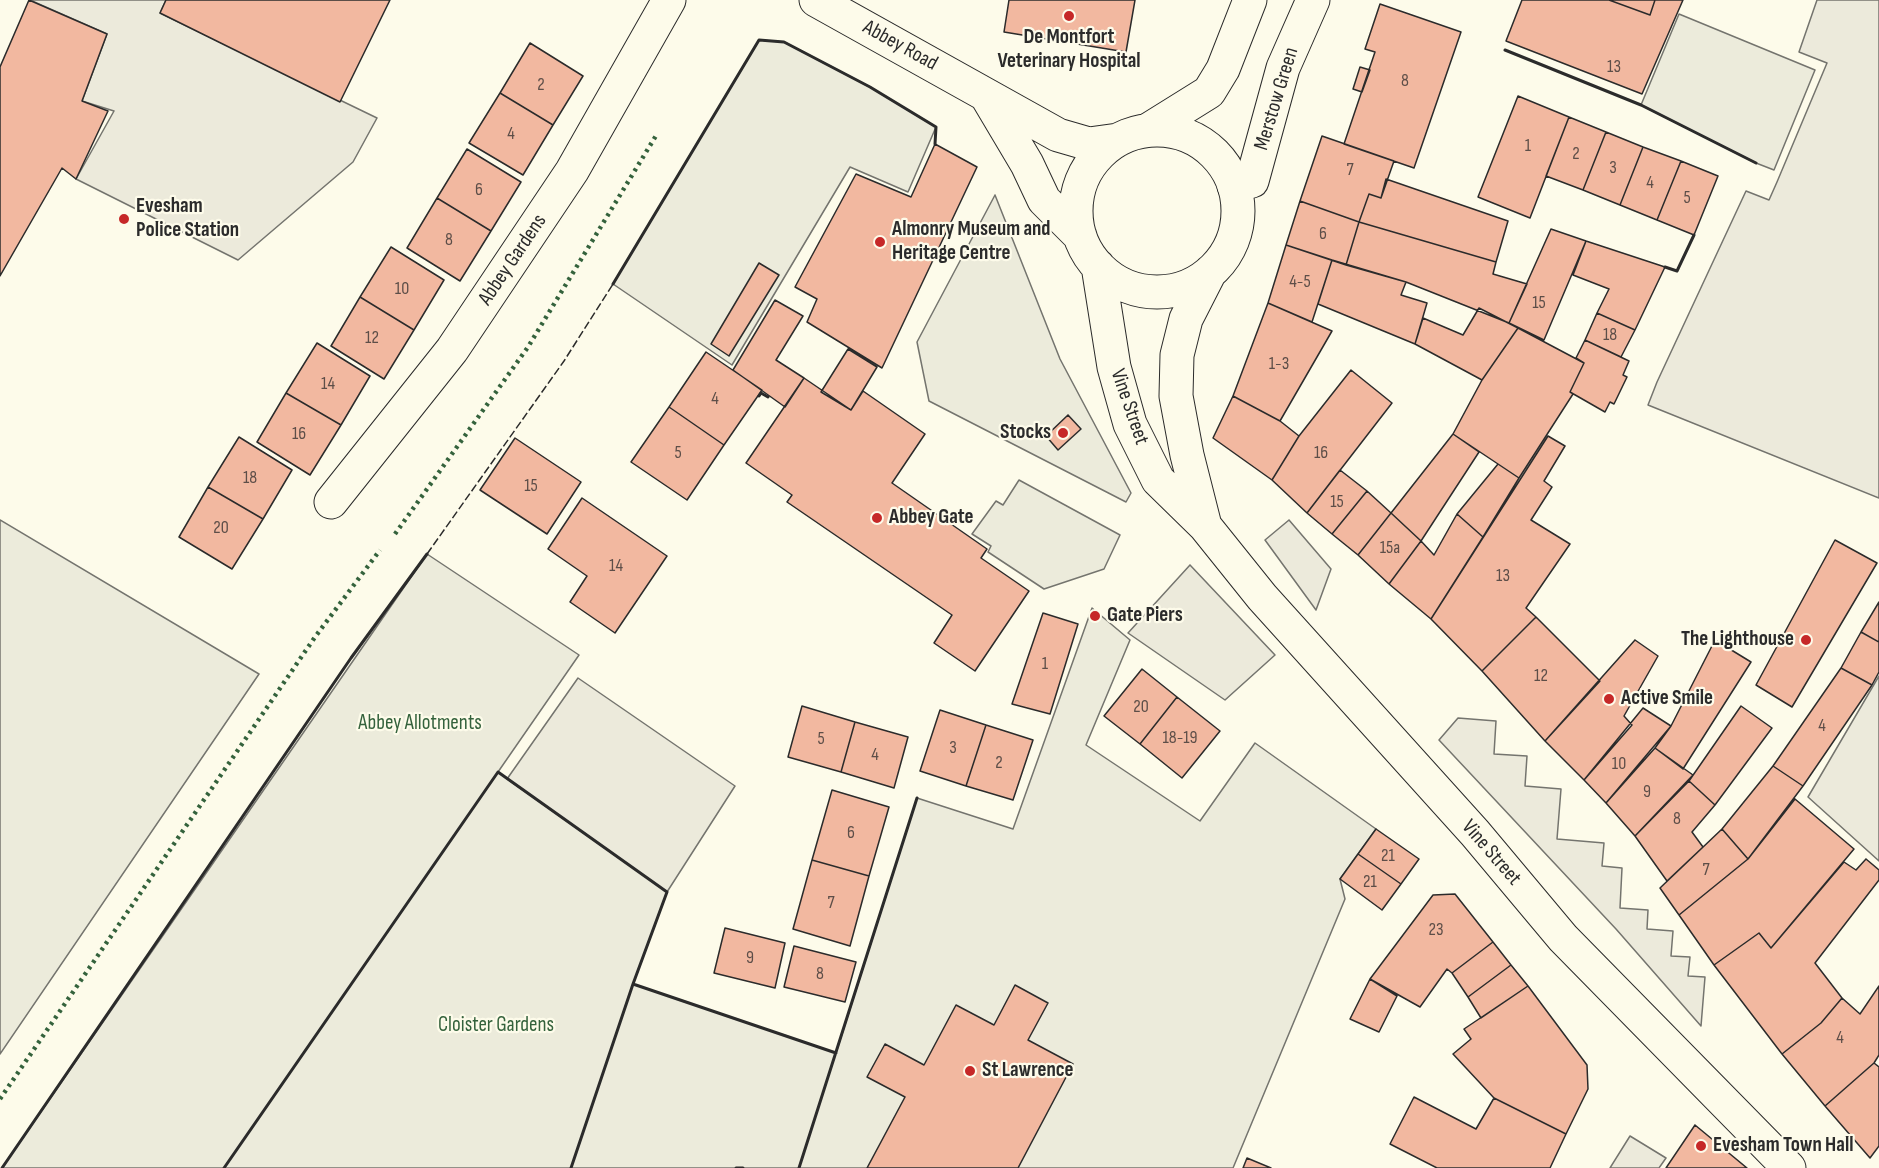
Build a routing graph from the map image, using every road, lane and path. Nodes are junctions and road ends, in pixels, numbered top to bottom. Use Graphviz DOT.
graph roads {
  1 [pos="669,0"];
  2 [pos="816,0"];
  3 [pos="1250,0"];
  4 [pos="1313,0"];
  5 [pos="984,91"];
  6 [pos="1148,130"];
  7 [pos="1118,140"];
  8 [pos="1234,186"];
  9 [pos="1080,236"];
  10 [pos="1098,266"];
  11 [pos="1210,272"];
  12 [pos="331,502"];
  13 [pos="1205,526"];
  14 [pos="1789,1168"];
  1 -- 12 [label="main road, Abbey Gardens"];
  2 -- 5 [label="main road, Abbey Road"];
  3 -- 6 [label="main road"];
  4 -- 8 [label="main road, Merstow Green"];
  5 -- 7 [label="main road, Abbey Road"];
  5 -- 9 [label="main road"];
  6 -- 7 [label="main road"];
  6 -- 8 [label="main road"];
  7 -- 9 [label="main road"];
  8 -- 11 [label="main road"];
  9 -- 10 [label="main road"];
  10 -- 11 [label="main road"];
  10 -- 13 [label="main road, Vine Street"];
  11 -- 13 [label="main road, Vine Street"];
  13 -- 14 [label="main road, Vine Street"];
}
